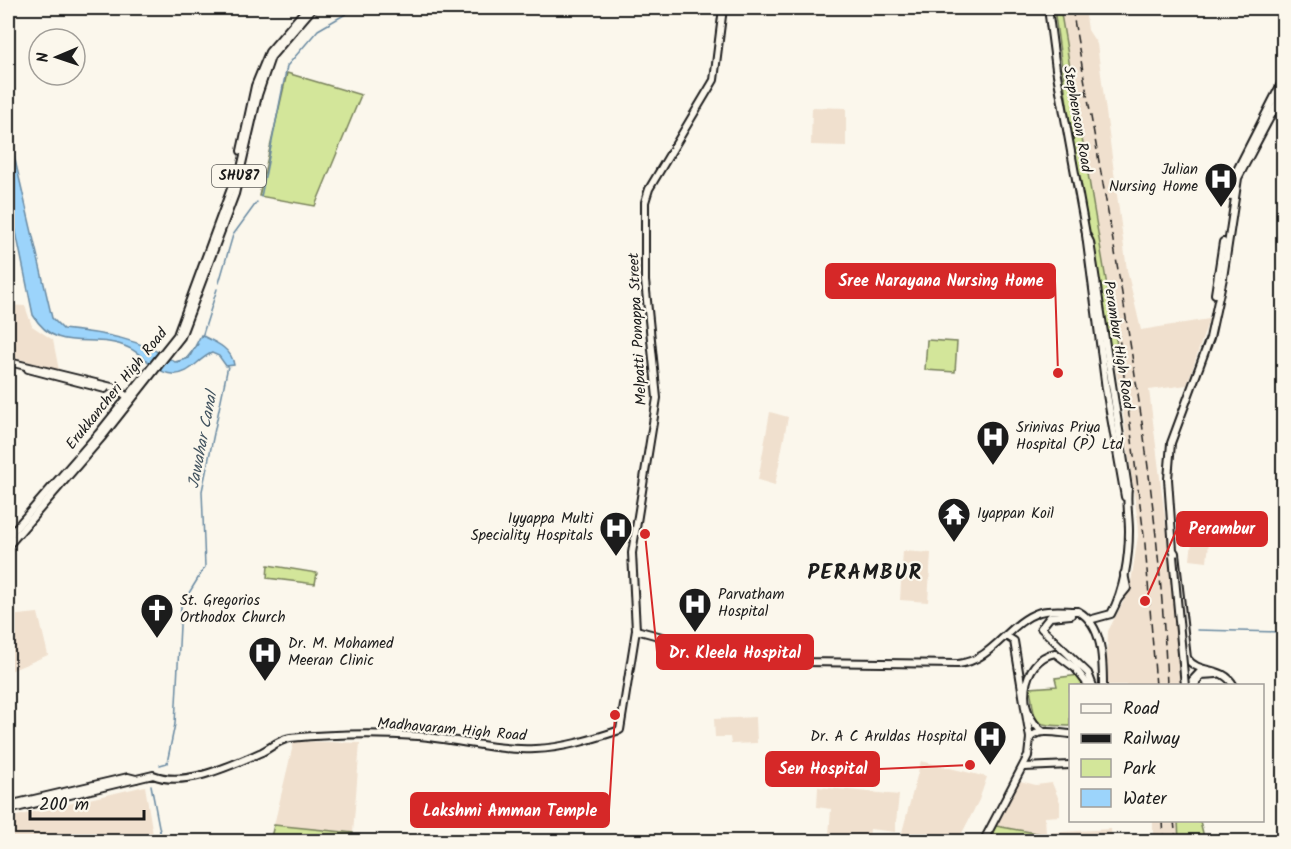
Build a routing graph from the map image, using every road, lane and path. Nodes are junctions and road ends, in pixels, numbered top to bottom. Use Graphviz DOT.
graph roads {
  1 [pos="307,8"];
  2 [pos="313,8"];
  3 [pos="723,8"];
  4 [pos="1048,8"];
  5 [pos="1284,78"];
  6 [pos="1284,90"];
  7 [pos="1267,116"];
  8 [pos="200,281"];
  9 [pos="8,362"];
  10 [pos="130,399"];
  11 [pos="8,537"];
  12 [pos="8,546"];
  13 [pos="1173,553"];
  14 [pos="1083,614"];
  15 [pos="1090,621"];
  16 [pos="636,630"];
  17 [pos="1006,636"];
  18 [pos="1181,665"];
  19 [pos="1192,665"];
  20 [pos="1207,671"];
  21 [pos="1089,684"];
  22 [pos="1091,684"];
  23 [pos="1101,684"];
  24 [pos="1186,684"];
  25 [pos="1188,684"];
  26 [pos="1196,684"];
  27 [pos="1230,684"];
  28 [pos="1044,732"];
  29 [pos="1069,734"];
  30 [pos="1030,738"];
  31 [pos="1069,765"];
  32 [pos="1024,767"];
  33 [pos="136,779"];
  34 [pos="8,806"];
  35 [pos="8,810"];
  36 [pos="983,842"];
  1 -- 8 [label="main road, Erukkancheri High Road / SHU87"];
  2 -- 8 [label="main road, SHU87"];
  3 -- 16 [label="main road, Melpatti Ponappa Street"];
  4 -- 15 [label="main road, Stephenson Road"];
  5 -- 7 [label="main road"];
  6 -- 7 [label="main road"];
  7 -- 13 [label="main road"];
  8 -- 10 [label="main road, Erukkancheri High Road / SHU87"];
  9 -- 10 [label="main road"];
  10 -- 11 [label="main road, Erukkancheri High Road / SHU87"];
  10 -- 12 [label="main road, SHU87"];
  13 -- 19 [label="main road"];
  13 -- 24 [label="main road, bridge"];
  14 -- 15 [label="main road"];
  14 -- 17 [label="main road"];
  14 -- 22 [label="main road"];
  15 -- 23 [label="main road"];
  16 -- 17 [label="main road"];
  16 -- 33 [label="main road, Madhavaram High Road"];
  17 -- 30 [label="main road"];
  18 -- 19 [label="main road"];
  19 -- 20 [label="main road"];
  20 -- 25 [label="main road"];
  20 -- 26 [label="main road"];
  20 -- 27 [label="main road"];
  21 -- 28 [label="main road"];
  28 -- 29 [label="main road"];
  28 -- 30 [label="main road"];
  30 -- 32 [label="main road"];
  31 -- 32 [label="main road"];
  32 -- 36 [label="main road"];
  33 -- 34 [label="main road"];
  33 -- 35 [label="main road, Madhavaram High Road"];
}
